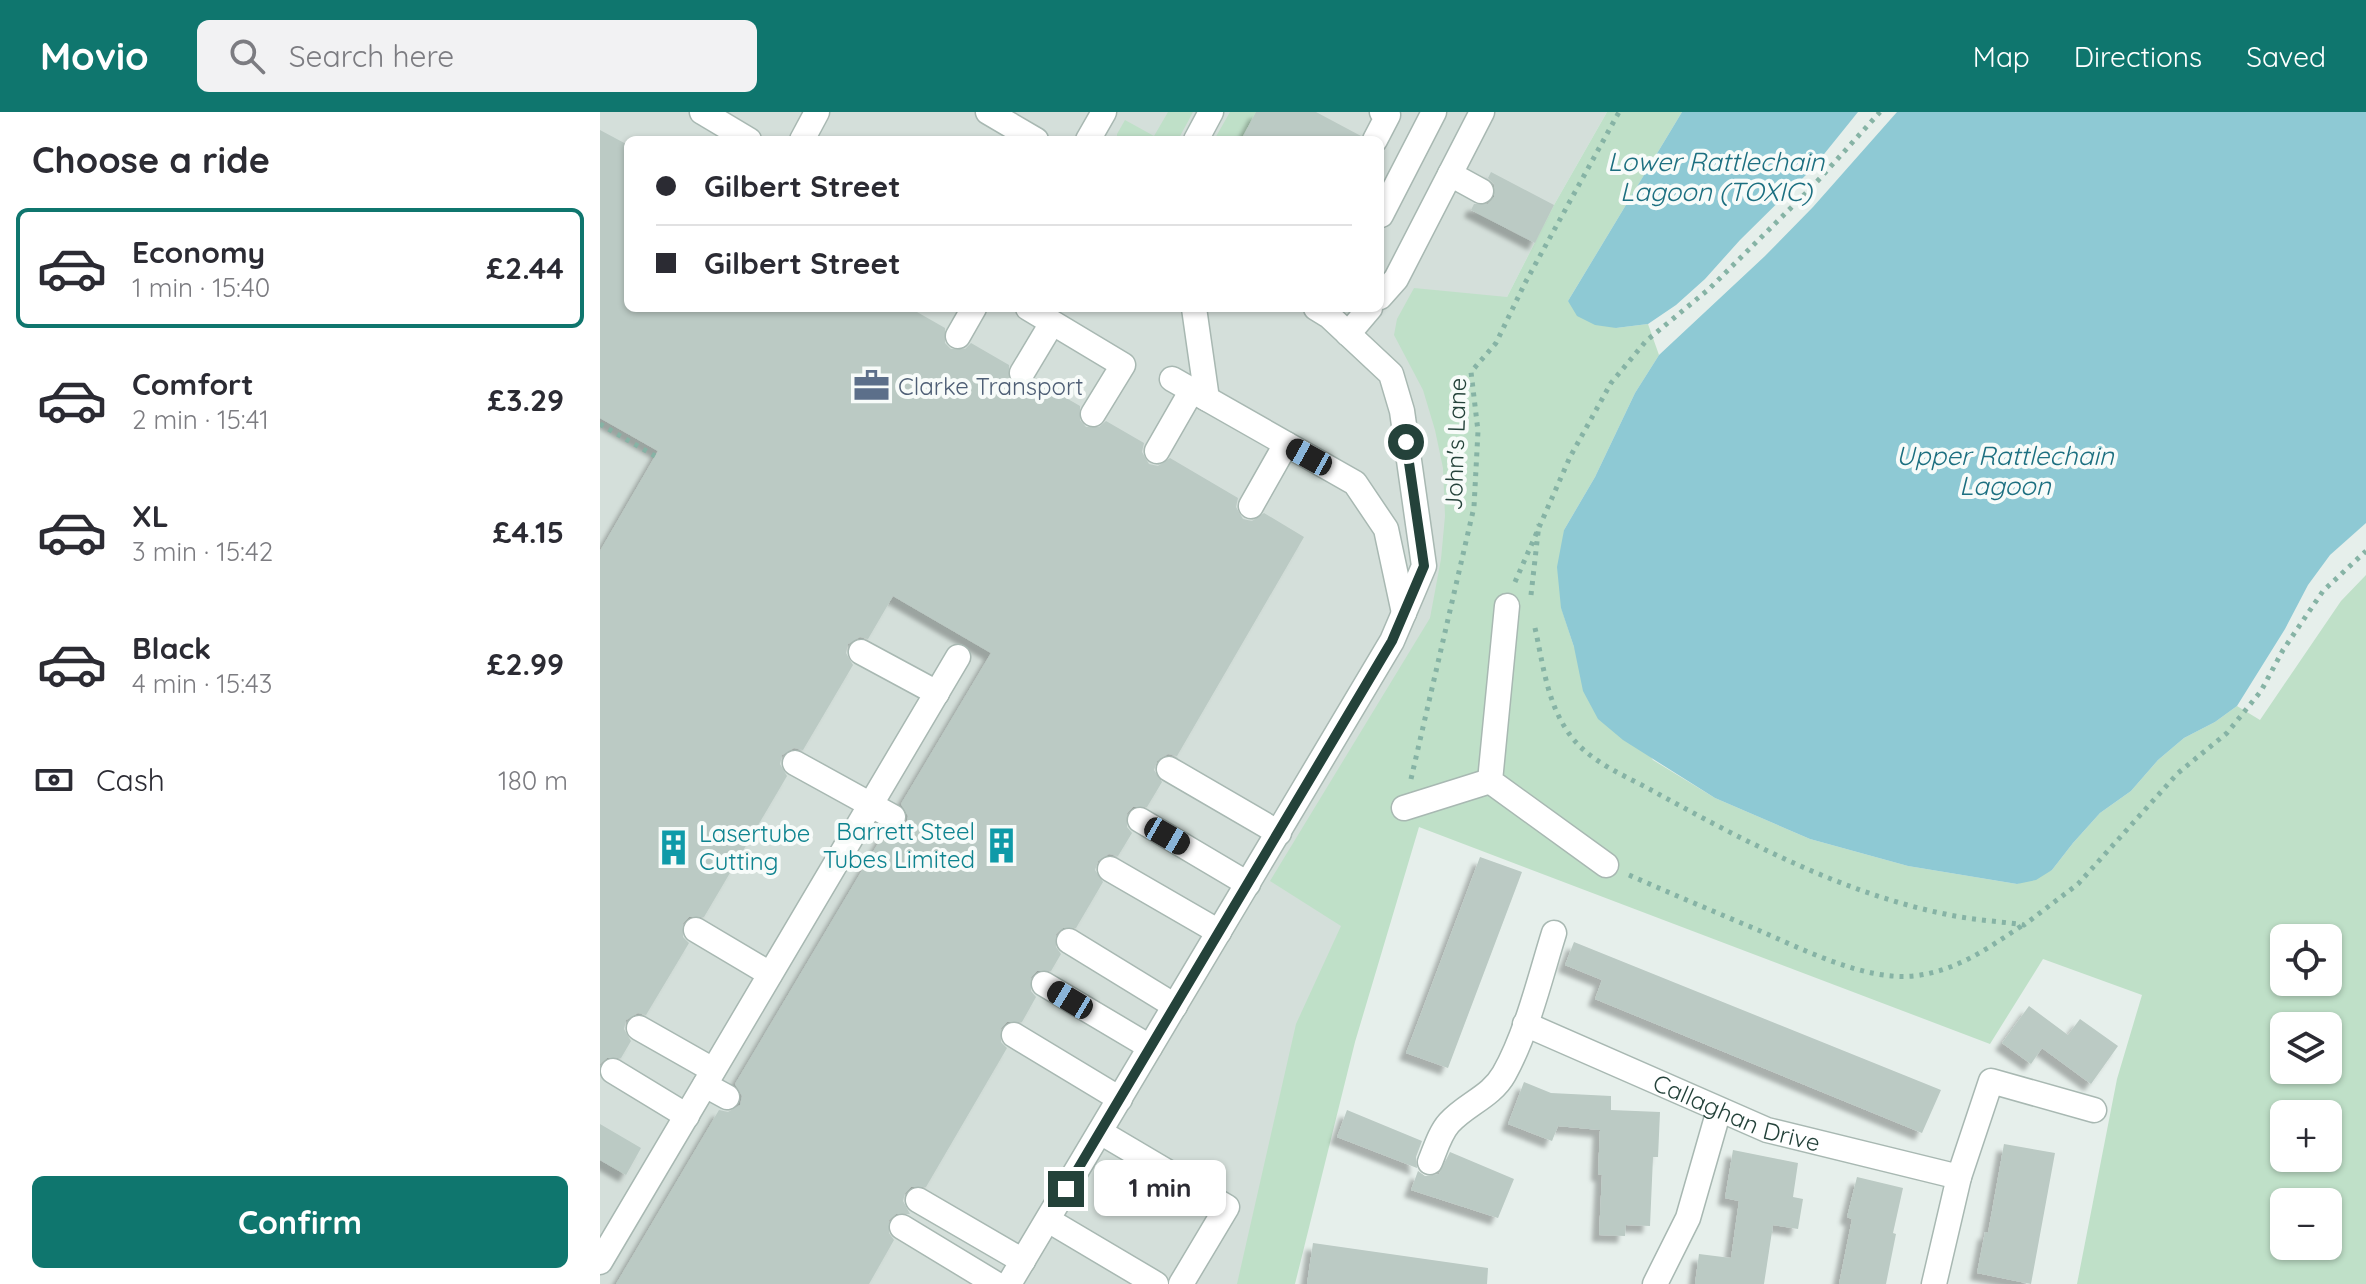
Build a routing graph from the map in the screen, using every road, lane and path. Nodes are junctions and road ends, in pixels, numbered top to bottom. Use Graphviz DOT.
graph roads {
  1 [pos="702,112"];
  2 [pos="817,112"];
  3 [pos="988,112"];
  4 [pos="1104,112"];
  5 [pos="1211,112"];
  6 [pos="1382,112"];
  7 [pos="1434,112"];
  8 [pos="1482,112"];
  9 [pos="1619,112"];
  10 [pos="1880,112"];
  11 [pos="736,136"];
  12 [pos="804,136"];
  13 [pos="1029,136"];
  14 [pos="1090,136"];
  15 [pos="1198,136"];
  16 [pos="1377,136"];
  17 [pos="1450,174"];
  18 [pos="1481,191"];
  19 [pos="1384,209"];
  20 [pos="1384,292"];
  21 [pos="972,312"];
  22 [pos="1034,312"];
  23 [pos="1194,312"];
  24 [pos="1322,312"];
  25 [pos="1367,312"];
  26 [pos="1052,323"];
  27 [pos="1348,334"];
  28 [pos="958,336"];
  29 [pos="1022,373"];
  30 [pos="1190,389"];
  31 [pos="1093,414"];
  32 [pos="600,424"];
  33 [pos="1286,444"];
  34 [pos="1157,451"];
  35 [pos="655,456"];
  36 [pos="1251,506"];
  37 [pos="1539,524"];
  38 [pos="2366,551"];
  39 [pos="1507,606"];
  40 [pos="1533,610"];
  41 [pos="1404,613"];
  42 [pos="1534,625"];
  43 [pos="861,652"];
  44 [pos="958,657"];
  45 [pos="937,693"];
  46 [pos="795,763"];
  47 [pos="1169,769"];
  48 [pos="1490,781"];
  49 [pos="870,805"];
  50 [pos="1404,808"];
  51 [pos="893,817"];
  52 [pos="1140,820"];
  53 [pos="1279,833"];
  54 [pos="1606,865"];
  55 [pos="1110,869"];
  56 [pos="1248,884"];
  57 [pos="2024,925"];
  58 [pos="696,930"];
  59 [pos="1219,932"];
  60 [pos="1554,933"];
  61 [pos="1069,941"];
  62 [pos="770,974"];
  63 [pos="1044,984"];
  64 [pos="1175,1006"];
  65 [pos="1525,1024"];
  66 [pos="639,1028"];
  67 [pos="1014,1035"];
  68 [pos="1150,1047"];
  69 [pos="613,1071"];
  70 [pos="709,1078"];
  71 [pos="727,1097"];
  72 [pos="1120,1099"];
  73 [pos="1719,1110"];
  74 [pos="2094,1110"];
  75 [pos="687,1116"];
  76 [pos="1100,1132"];
  77 [pos="1430,1162"];
  78 [pos="1959,1177"];
  79 [pos="918,1200"];
  80 [pos="1048,1220"];
  81 [pos="902,1227"];
  82 [pos="1023,1261"];
  83 [pos="600,1262"];
  84 [pos="996,1284"];
  85 [pos="1009,1284"];
  86 [pos="1156,1284"];
  87 [pos="1181,1284"];
  88 [pos="1655,1284"];
  89 [pos="1934,1284"];
  1 -- 11 [label="street"];
  2 -- 12 [label="street"];
  3 -- 13 [label="street"];
  4 -- 14 [label="street"];
  5 -- 15 [label="street"];
  6 -- 16 [label="street"];
  7 -- 19 [label="street"];
  8 -- 17 [label="street"];
  9 -- 50 [label="path, John's Lane"];
  10 -- 37 [label="path"];
  17 -- 18 [label="street"];
  17 -- 20 [label="street"];
  21 -- 28 [label="street"];
  22 -- 26 [label="street"];
  23 -- 30 [label="street"];
  24 -- 27 [label="street"];
  25 -- 27 [label="street"];
  26 -- 29 [label="street"];
  26 -- 31 [label="street"];
  27 -- 41 [label="street"];
  30 -- 33 [label="street"];
  30 -- 34 [label="street"];
  32 -- 35 [label="path"];
  33 -- 36 [label="street"];
  33 -- 41 [label="street"];
  37 -- 39 [label="path"];
  37 -- 40 [label="path"];
  38 -- 57 [label="path"];
  39 -- 48 [label="street"];
  41 -- 53 [label="street"];
  42 -- 57 [label="path"];
  43 -- 45 [label="street"];
  44 -- 45 [label="street"];
  45 -- 49 [label="street"];
  46 -- 49 [label="street"];
  47 -- 53 [label="street"];
  48 -- 50 [label="street"];
  48 -- 54 [label="street"];
  49 -- 51 [label="street"];
  49 -- 62 [label="street"];
  52 -- 56 [label="street"];
  53 -- 56 [label="street"];
  54 -- 57 [label="path"];
  55 -- 59 [label="street"];
  56 -- 59 [label="street"];
  58 -- 62 [label="street"];
  59 -- 64 [label="street"];
  60 -- 65 [label="street"];
  61 -- 64 [label="street"];
  62 -- 70 [label="street"];
  63 -- 68 [label="street"];
  64 -- 68 [label="street"];
  65 -- 73 [label="street, Callaghan Drive"];
  65 -- 77 [label="street"];
  66 -- 70 [label="street"];
  67 -- 72 [label="street"];
  68 -- 72 [label="street"];
  69 -- 75 [label="street"];
  70 -- 71 [label="street"];
  70 -- 75 [label="street"];
  72 -- 76 [label="street"];
  73 -- 78 [label="street, Callaghan Drive"];
  73 -- 88 [label="street"];
  74 -- 78 [label="street"];
  75 -- 83 [label="street"];
  76 -- 80 [label="street"];
  76 -- 87 [label="street"];
  78 -- 89 [label="street"];
  79 -- 82 [label="street"];
  80 -- 82 [label="street"];
  80 -- 86 [label="street"];
  81 -- 84 [label="street"];
  82 -- 85 [label="street"];
}
